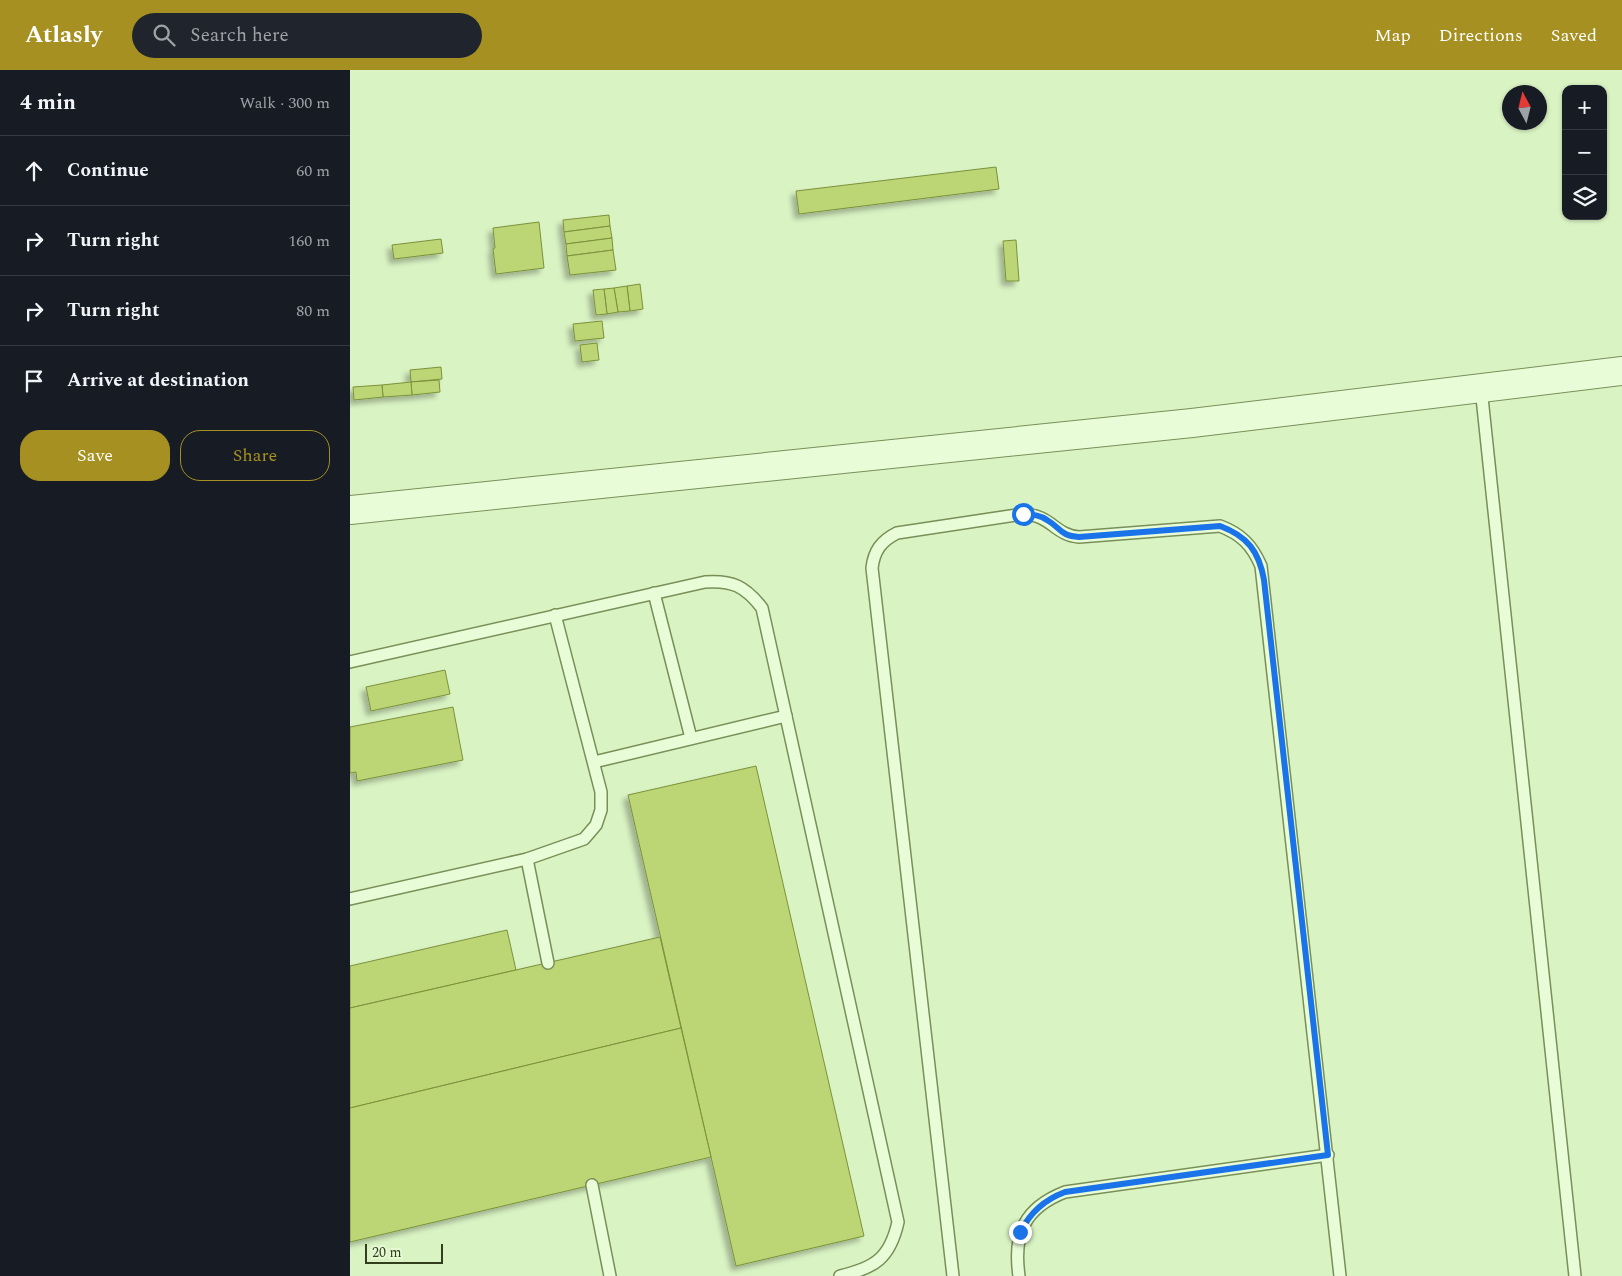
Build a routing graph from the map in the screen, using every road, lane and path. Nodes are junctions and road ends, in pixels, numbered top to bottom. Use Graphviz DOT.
graph roads {
  1 [pos="1622,370"];
  2 [pos="1480,388"];
  3 [pos="350,510"];
  4 [pos="654,593"];
  5 [pos="555,615"];
  6 [pos="350,662"];
  7 [pos="786,716"];
  8 [pos="691,738"];
  9 [pos="594,762"];
  10 [pos="527,859"];
  11 [pos="350,899"];
  12 [pos="548,963"];
  13 [pos="1328,1155"];
  14 [pos="592,1185"];
  15 [pos="610,1276"];
  16 [pos="843,1276"];
  17 [pos="953,1276"];
  18 [pos="1019,1276"];
  19 [pos="1340,1276"];
  20 [pos="1575,1276"];
  1 -- 2 [label="street"];
  2 -- 3 [label="street"];
  2 -- 20 [label="lane"];
  4 -- 5 [label="lane"];
  4 -- 7 [label="lane"];
  4 -- 8 [label="lane"];
  5 -- 6 [label="lane"];
  5 -- 9 [label="lane"];
  7 -- 8 [label="lane"];
  7 -- 16 [label="lane"];
  8 -- 9 [label="lane"];
  9 -- 10 [label="lane"];
  10 -- 11 [label="lane"];
  10 -- 12 [label="lane"];
  13 -- 17 [label="lane"];
  13 -- 18 [label="lane"];
  13 -- 19 [label="lane"];
  14 -- 15 [label="lane"];
}
